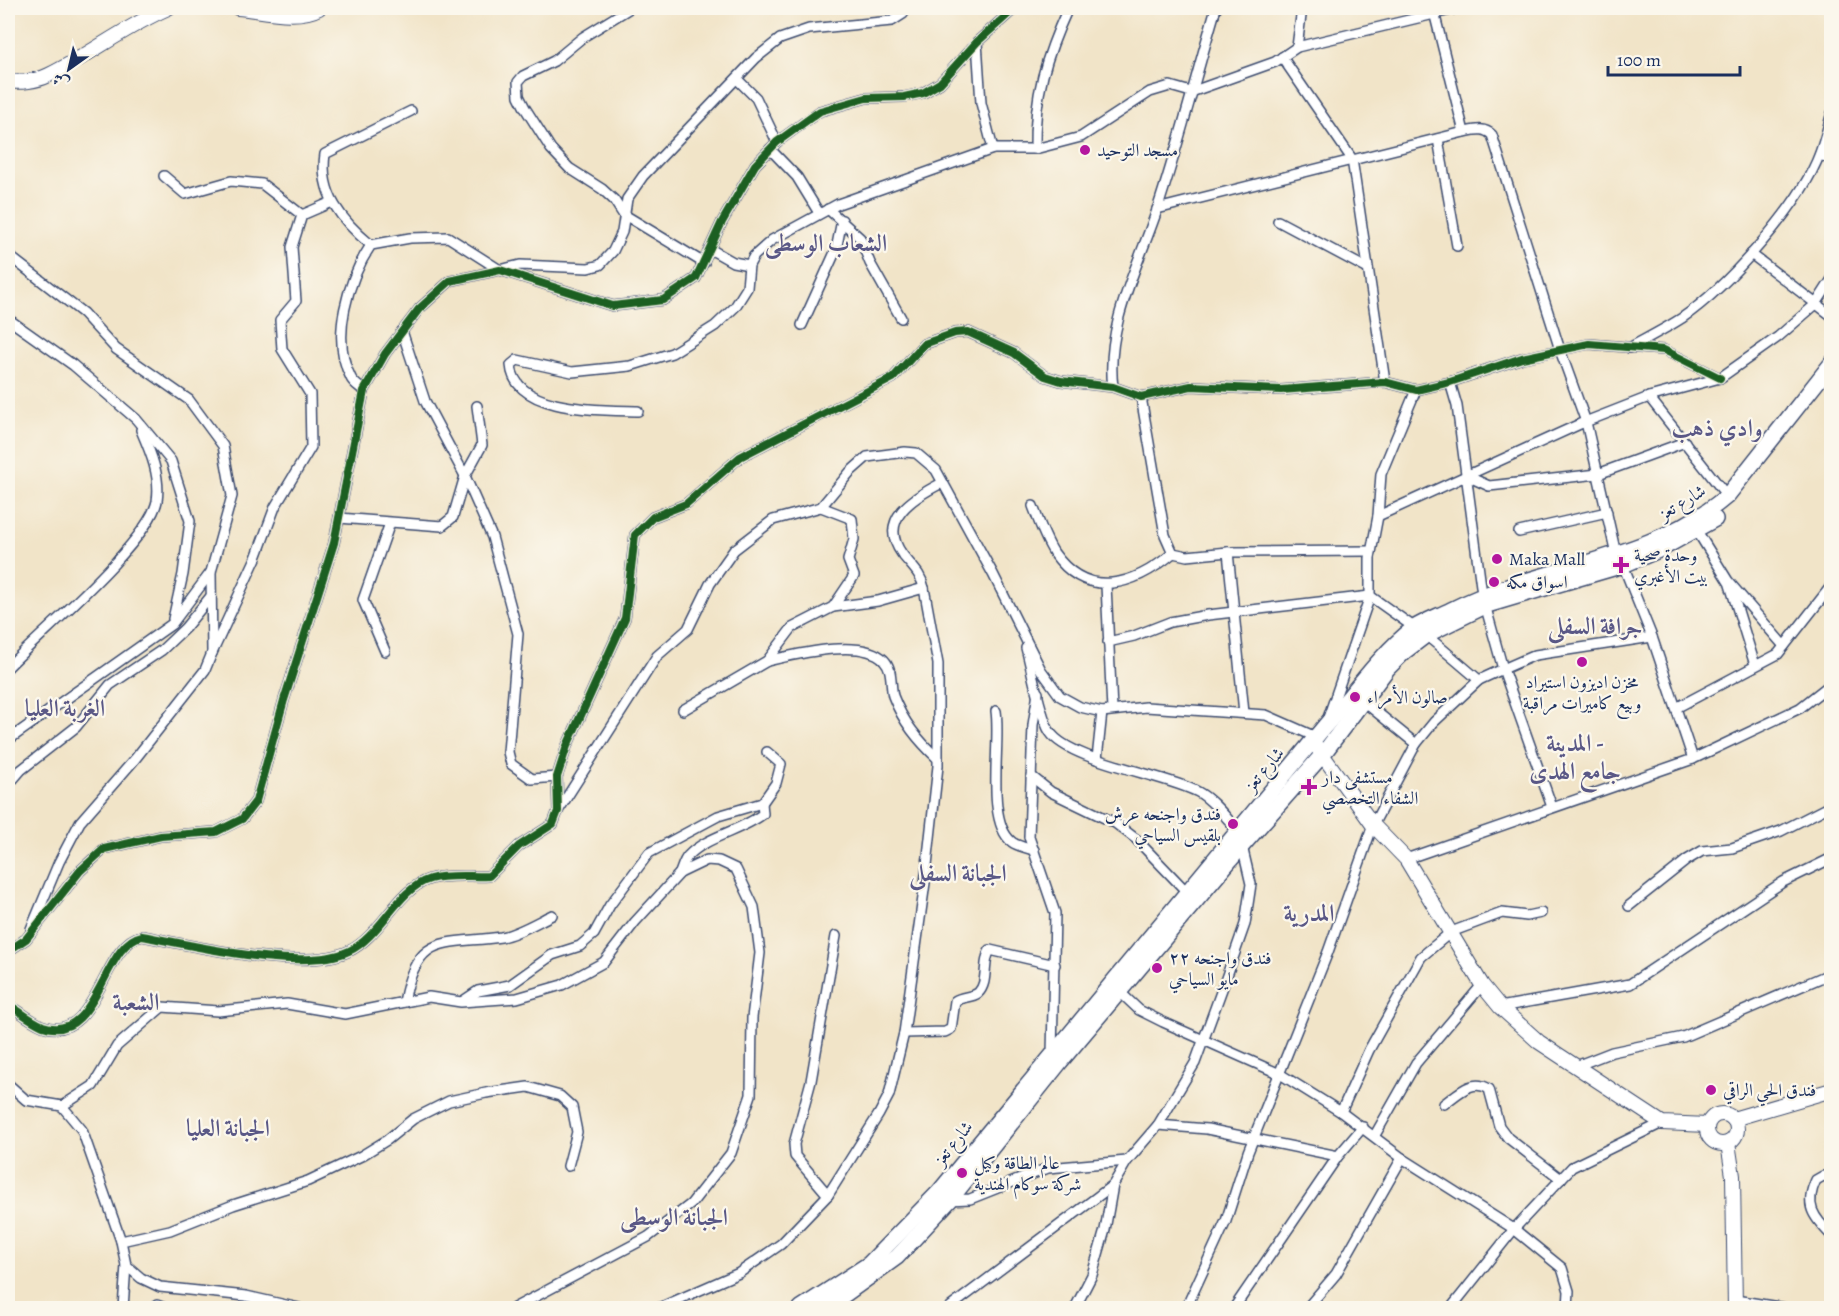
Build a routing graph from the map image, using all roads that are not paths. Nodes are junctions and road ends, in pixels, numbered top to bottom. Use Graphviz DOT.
graph roads {
  1 [pos="168,8"];
  2 [pos="238,8"];
  3 [pos="319,8"];
  4 [pos="630,8"];
  5 [pos="907,8"];
  6 [pos="1015,8"];
  7 [pos="1068,8"];
  8 [pos="1216,8"];
  9 [pos="1302,8"];
  10 [pos="1459,8"];
  11 [pos="1418,12"];
  12 [pos="1434,12"];
  13 [pos="977,42"];
  14 [pos="1297,47"];
  15 [pos="1282,57"];
  16 [pos="737,79"];
  17 [pos="8,81"];
  18 [pos="1191,92"];
  19 [pos="411,111"];
  20 [pos="1832,113"];
  21 [pos="1464,132"];
  22 [pos="1438,139"];
  23 [pos="777,141"];
  24 [pos="770,149"];
  25 [pos="993,149"];
  26 [pos="1035,149"];
  27 [pos="1820,154"];
  28 [pos="1352,159"];
  29 [pos="1832,161"];
  30 [pos="164,176"];
  31 [pos="332,202"];
  32 [pos="1157,209"];
  33 [pos="823,211"];
  34 [pos="623,214"];
  35 [pos="302,215"];
  36 [pos="842,220"];
  37 [pos="1278,221"];
  38 [pos="371,245"];
  39 [pos="1457,246"];
  40 [pos="710,249"];
  41 [pos="1751,254"];
  42 [pos="8,255"];
  43 [pos="704,262"];
  44 [pos="749,265"];
  45 [pos="1368,268"];
  46 [pos="501,270"];
  47 [pos="1832,279"];
  48 [pos="1816,304"];
  49 [pos="1832,316"];
  50 [pos="901,318"];
  51 [pos="8,319"];
  52 [pos="802,325"];
  53 [pos="402,331"];
  54 [pos="1629,348"];
  55 [pos="1560,350"];
  56 [pos="1832,363"];
  57 [pos="1720,378"];
  58 [pos="1832,379"];
  59 [pos="1385,382"];
  60 [pos="1450,382"];
  61 [pos="1113,387"];
  62 [pos="1416,390"];
  63 [pos="364,391"];
  64 [pos="1649,397"];
  65 [pos="1141,398"];
  66 [pos="477,406"];
  67 [pos="638,411"];
  68 [pos="136,419"];
  69 [pos="1586,422"];
  70 [pos="1685,442"];
  71 [pos="1598,474"];
  72 [pos="465,476"];
  73 [pos="1467,476"];
  74 [pos="942,483"];
  75 [pos="1727,496"];
  76 [pos="1033,506"];
  77 [pos="821,507"];
  78 [pos="1607,512"];
  79 [pos="1378,516"];
  80 [pos="339,518"];
  81 [pos="390,523"];
  82 [pos="1695,526"];
  83 [pos="1519,532"];
  84 [pos="1371,551"];
  85 [pos="1173,552"];
  86 [pos="1228,552"];
  87 [pos="1620,559"];
  88 [pos="211,572"];
  89 [pos="1728,581"];
  90 [pos="1106,585"];
  91 [pos="1832,585"];
  92 [pos="924,588"];
  93 [pos="211,596"];
  94 [pos="1370,596"];
  95 [pos="1484,599"];
  96 [pos="833,607"];
  97 [pos="1235,612"];
  98 [pos="172,624"];
  99 [pos="1022,632"];
  100 [pos="1420,632"];
  101 [pos="1652,637"];
  102 [pos="1108,642"];
  103 [pos="1784,646"];
  104 [pos="385,651"];
  105 [pos="212,653"];
  106 [pos="767,661"];
  107 [pos="1755,665"];
  108 [pos="8,667"];
  109 [pos="1503,669"];
  110 [pos="1479,680"];
  111 [pos="1832,683"];
  112 [pos="1038,693"];
  113 [pos="1363,701"];
  114 [pos="1676,708"];
  115 [pos="683,710"];
  116 [pos="996,711"];
  117 [pos="1107,711"];
  118 [pos="1244,713"];
  119 [pos="8,740"];
  120 [pos="1319,740"];
  121 [pos="1416,744"];
  122 [pos="767,752"];
  123 [pos="938,759"];
  124 [pos="1097,759"];
  125 [pos="1693,759"];
  126 [pos="1031,776"];
  127 [pos="557,777"];
  128 [pos="8,785"];
  129 [pos="762,803"];
  130 [pos="1832,805"];
  131 [pos="1552,807"];
  132 [pos="558,811"];
  133 [pos="1373,825"];
  134 [pos="1238,830"];
  135 [pos="1242,846"];
  136 [pos="1034,850"];
  137 [pos="1832,858"];
  138 [pos="1406,859"];
  139 [pos="680,873"];
  140 [pos="1186,891"];
  141 [pos="1629,906"];
  142 [pos="1541,913"];
  143 [pos="552,915"];
  144 [pos="1452,932"];
  145 [pos="836,936"];
  146 [pos="26,939"];
  147 [pos="8,951"];
  148 [pos="1055,964"];
  149 [pos="1832,973"];
  150 [pos="1482,985"];
  151 [pos="1121,993"];
  152 [pos="404,1002"];
  153 [pos="461,1002"];
  154 [pos="8,1004"];
  155 [pos="1500,1007"];
  156 [pos="904,1033"];
  157 [pos="1203,1041"];
  158 [pos="1056,1058"];
  159 [pos="1576,1066"];
  160 [pos="1280,1074"];
  161 [pos="8,1084"];
  162 [pos="1832,1090"];
  163 [pos="1444,1104"];
  164 [pos="62,1106"];
  165 [pos="1341,1112"];
  166 [pos="1733,1119"];
  167 [pos="1662,1123"];
  168 [pos="1158,1125"];
  169 [pos="1707,1125"];
  170 [pos="1363,1127"];
  171 [pos="1375,1135"];
  172 [pos="1255,1138"];
  173 [pos="1728,1143"];
  174 [pos="1338,1156"];
  175 [pos="1402,1158"];
  176 [pos="1127,1161"];
  177 [pos="568,1166"];
  178 [pos="1832,1177"];
  179 [pos="1561,1179"];
  180 [pos="1113,1185"];
  181 [pos="828,1195"];
  182 [pos="944,1196"];
  183 [pos="1514,1229"];
  184 [pos="1832,1236"];
  185 [pos="121,1241"];
  186 [pos="126,1265"];
  187 [pos="1735,1304"];
  188 [pos="1455,1307"];
  189 [pos="123,1308"];
  190 [pos="154,1308"];
  191 [pos="165,1308"];
  192 [pos="299,1308"];
  193 [pos="514,1308"];
  194 [pos="659,1308"];
  195 [pos="801,1308"];
  196 [pos="826,1308"];
  197 [pos="949,1308"];
  198 [pos="1075,1308"];
  199 [pos="1186,1308"];
  200 [pos="1234,1308"];
  201 [pos="1307,1308"];
  202 [pos="1568,1308"];
  203 [pos="1785,1308"];
  1 -- 17 [label="main road"];
  2 -- 3 [label="main road"];
  4 -- 34 [label="street"];
  5 -- 16 [label="street"];
  6 -- 13 [label="street"];
  7 -- 26 [label="street"];
  8 -- 18 [label="street"];
  9 -- 14 [label="street"];
  10 -- 12 [label="street"];
  11 -- 12 [label="street"];
  11 -- 14 [label="street"];
  12 -- 21 [label="street"];
  13 -- 23 [label="street"];
  13 -- 25 [label="street"];
  14 -- 15 [label="street"];
  15 -- 18 [label="street"];
  15 -- 28 [label="street"];
  16 -- 23 [label="street"];
  16 -- 34 [label="street"];
  18 -- 26 [label="street"];
  18 -- 32 [label="street"];
  19 -- 31 [label="street"];
  20 -- 27 [label="street"];
  21 -- 22 [label="street"];
  21 -- 55 [label="street"];
  22 -- 28 [label="street"];
  22 -- 39 [label="street"];
  23 -- 24 [label="street"];
  24 -- 33 [label="street"];
  24 -- 40 [label="street"];
  25 -- 26 [label="street"];
  25 -- 33 [label="street"];
  27 -- 29 [label="street"];
  27 -- 41 [label="street"];
  28 -- 32 [label="street"];
  28 -- 45 [label="street"];
  30 -- 35 [label="street"];
  31 -- 35 [label="street"];
  31 -- 38 [label="street"];
  32 -- 61 [label="street"];
  33 -- 36 [label="street"];
  33 -- 44 [label="street"];
  34 -- 43 [label="street"];
  34 -- 46 [label="street"];
  35 -- 105 [label="street"];
  36 -- 50 [label="street"];
  36 -- 52 [label="street"];
  37 -- 45 [label="street"];
  38 -- 46 [label="street"];
  38 -- 63 [label="street"];
  40 -- 43 [label="street"];
  40 -- 44 [label="street"];
  41 -- 48 [label="street"];
  41 -- 54 [label="street"];
  42 -- 88 [label="street"];
  43 -- 46 [label="street"];
  44 -- 67 [label="street"];
  45 -- 59 [label="street"];
  46 -- 53 [label="street"];
  47 -- 48 [label="street"];
  48 -- 49 [label="street"];
  48 -- 57 [label="street"];
  51 -- 68 [label="street"];
  53 -- 63 [label="street"];
  53 -- 72 [label="street"];
  54 -- 55 [label="street"];
  54 -- 57 [label="street"];
  55 -- 60 [label="street"];
  55 -- 69 [label="street"];
  56 -- 75 [label="main road, شارع تعز"];
  57 -- 64 [label="street"];
  58 -- 82 [label="main road, شارع تعز"];
  59 -- 62 [label="street"];
  59 -- 65 [label="street"];
  60 -- 62 [label="street"];
  60 -- 73 [label="street"];
  61 -- 65 [label="street"];
  61 -- 127 [label="street"];
  62 -- 79 [label="street"];
  63 -- 80 [label="street"];
  64 -- 69 [label="street"];
  64 -- 70 [label="street"];
  65 -- 85 [label="street"];
  66 -- 72 [label="street"];
  68 -- 98 [label="street"];
  68 -- 108 [label="street"];
  69 -- 71 [label="street"];
  69 -- 73 [label="street"];
  70 -- 71 [label="street"];
  70 -- 75 [label="street"];
  71 -- 73 [label="street"];
  71 -- 78 [label="street"];
  72 -- 81 [label="street"];
  72 -- 127 [label="street"];
  73 -- 79 [label="street"];
  73 -- 95 [label="street"];
  74 -- 77 [label="street"];
  74 -- 92 [label="street"];
  74 -- 99 [label="street"];
  75 -- 82 [label="main road, شارع تعز"];
  76 -- 90 [label="street"];
  77 -- 96 [label="street"];
  77 -- 132 [label="street"];
  78 -- 83 [label="street"];
  78 -- 87 [label="street"];
  79 -- 84 [label="street"];
  80 -- 81 [label="street"];
  80 -- 146 [label="street"];
  81 -- 104 [label="street"];
  82 -- 87 [label="main road, شارع تعز"];
  82 -- 89 [label="street"];
  84 -- 86 [label="street"];
  84 -- 94 [label="street"];
  85 -- 86 [label="street"];
  85 -- 90 [label="street"];
  86 -- 97 [label="street"];
  87 -- 95 [label="main road, شارع تعز"];
  87 -- 101 [label="street"];
  88 -- 93 [label="street"];
  88 -- 98 [label="street"];
  89 -- 103 [label="street"];
  89 -- 107 [label="street"];
  90 -- 102 [label="street"];
  91 -- 103 [label="street"];
  92 -- 96 [label="street"];
  92 -- 123 [label="street"];
  93 -- 105 [label="street"];
  93 -- 128 [label="street"];
  94 -- 97 [label="street"];
  94 -- 100 [label="street"];
  94 -- 120 [label="street"];
  95 -- 100 [label="main road, شارع تعز"];
  95 -- 109 [label="street"];
  96 -- 106 [label="street"];
  97 -- 102 [label="street"];
  97 -- 118 [label="street"];
  98 -- 119 [label="street"];
  99 -- 112 [label="street"];
  99 -- 117 [label="street"];
  100 -- 110 [label="street"];
  100 -- 113 [label="main road, شارع تعز"];
  100 -- 120 [label="main road, شارع تعز"];
  101 -- 109 [label="street"];
  101 -- 114 [label="street"];
  102 -- 117 [label="street"];
  103 -- 107 [label="street"];
  105 -- 146 [label="street"];
  106 -- 115 [label="street"];
  106 -- 123 [label="street"];
  107 -- 114 [label="street"];
  109 -- 110 [label="street"];
  109 -- 131 [label="street"];
  110 -- 121 [label="street"];
  111 -- 125 [label="street"];
  112 -- 124 [label="street"];
  112 -- 126 [label="street"];
  113 -- 120 [label="main road, شارع تعز"];
  113 -- 121 [label="street"];
  114 -- 125 [label="street"];
  116 -- 136 [label="street"];
  117 -- 118 [label="street"];
  117 -- 124 [label="street"];
  118 -- 120 [label="street"];
  120 -- 133 [label="main road"];
  120 -- 134 [label="main road, شارع تعز"];
  120 -- 135 [label="main road, شارع تعز"];
  121 -- 133 [label="street"];
  122 -- 129 [label="street"];
  123 -- 156 [label="street"];
  124 -- 134 [label="street"];
  125 -- 131 [label="street"];
  126 -- 136 [label="street"];
  126 -- 140 [label="street"];
  127 -- 132 [label="street"];
  129 -- 139 [label="street"];
  129 -- 153 [label="street"];
  130 -- 141 [label="street"];
  131 -- 138 [label="street"];
  132 -- 154 [label="street"];
  133 -- 138 [label="main road"];
  133 -- 160 [label="street"];
  134 -- 140 [label="main road, شارع تعز"];
  135 -- 151 [label="main road, شارع تعز"];
  135 -- 157 [label="street"];
  136 -- 148 [label="street"];
  137 -- 155 [label="street"];
  138 -- 144 [label="main road"];
  139 -- 153 [label="street"];
  139 -- 193 [label="street"];
  140 -- 158 [label="main road, شارع تعز"];
  142 -- 144 [label="street"];
  143 -- 152 [label="street"];
  144 -- 150 [label="main road"];
  144 -- 165 [label="street"];
  145 -- 181 [label="street"];
  146 -- 147 [label="street"];
  148 -- 156 [label="street"];
  148 -- 158 [label="street"];
  149 -- 159 [label="street"];
  150 -- 155 [label="main road"];
  150 -- 171 [label="street"];
  151 -- 157 [label="street"];
  151 -- 158 [label="main road, شارع تعز"];
  152 -- 153 [label="street"];
  152 -- 164 [label="street"];
  155 -- 159 [label="main road"];
  156 -- 181 [label="street"];
  157 -- 160 [label="street"];
  157 -- 168 [label="street"];
  158 -- 182 [label="main road, شارع تعز"];
  159 -- 167 [label="main road"];
  160 -- 165 [label="street"];
  160 -- 172 [label="street"];
  161 -- 164 [label="street"];
  162 -- 166 [label="main road"];
  163 -- 179 [label="street"];
  164 -- 185 [label="street"];
  165 -- 170 [label="street"];
  166 -- 169 [label="main road"];
  166 -- 173 [label="main road"];
  167 -- 169 [label="main road"];
  167 -- 179 [label="street"];
  168 -- 172 [label="street"];
  168 -- 176 [label="street"];
  169 -- 173 [label="main road"];
  170 -- 171 [label="street"];
  170 -- 174 [label="street"];
  171 -- 175 [label="street"];
  172 -- 174 [label="street"];
  172 -- 199 [label="street"];
  173 -- 187 [label="main road"];
  174 -- 200 [label="street"];
  175 -- 183 [label="street"];
  175 -- 201 [label="street"];
  176 -- 180 [label="street"];
  176 -- 182 [label="street"];
  177 -- 185 [label="street"];
  178 -- 184 [label="street"];
  179 -- 183 [label="street"];
  180 -- 197 [label="street"];
  180 -- 198 [label="street"];
  181 -- 194 [label="street"];
  182 -- 195 [label="main road, شارع تعز"];
  182 -- 196 [label="main road, شارع تعز"];
  183 -- 188 [label="street"];
  183 -- 202 [label="street"];
  185 -- 186 [label="street"];
  186 -- 189 [label="street"];
  186 -- 192 [label="street"];
  187 -- 203 [label="street"];
  190 -- 191 [label="street"];
}
